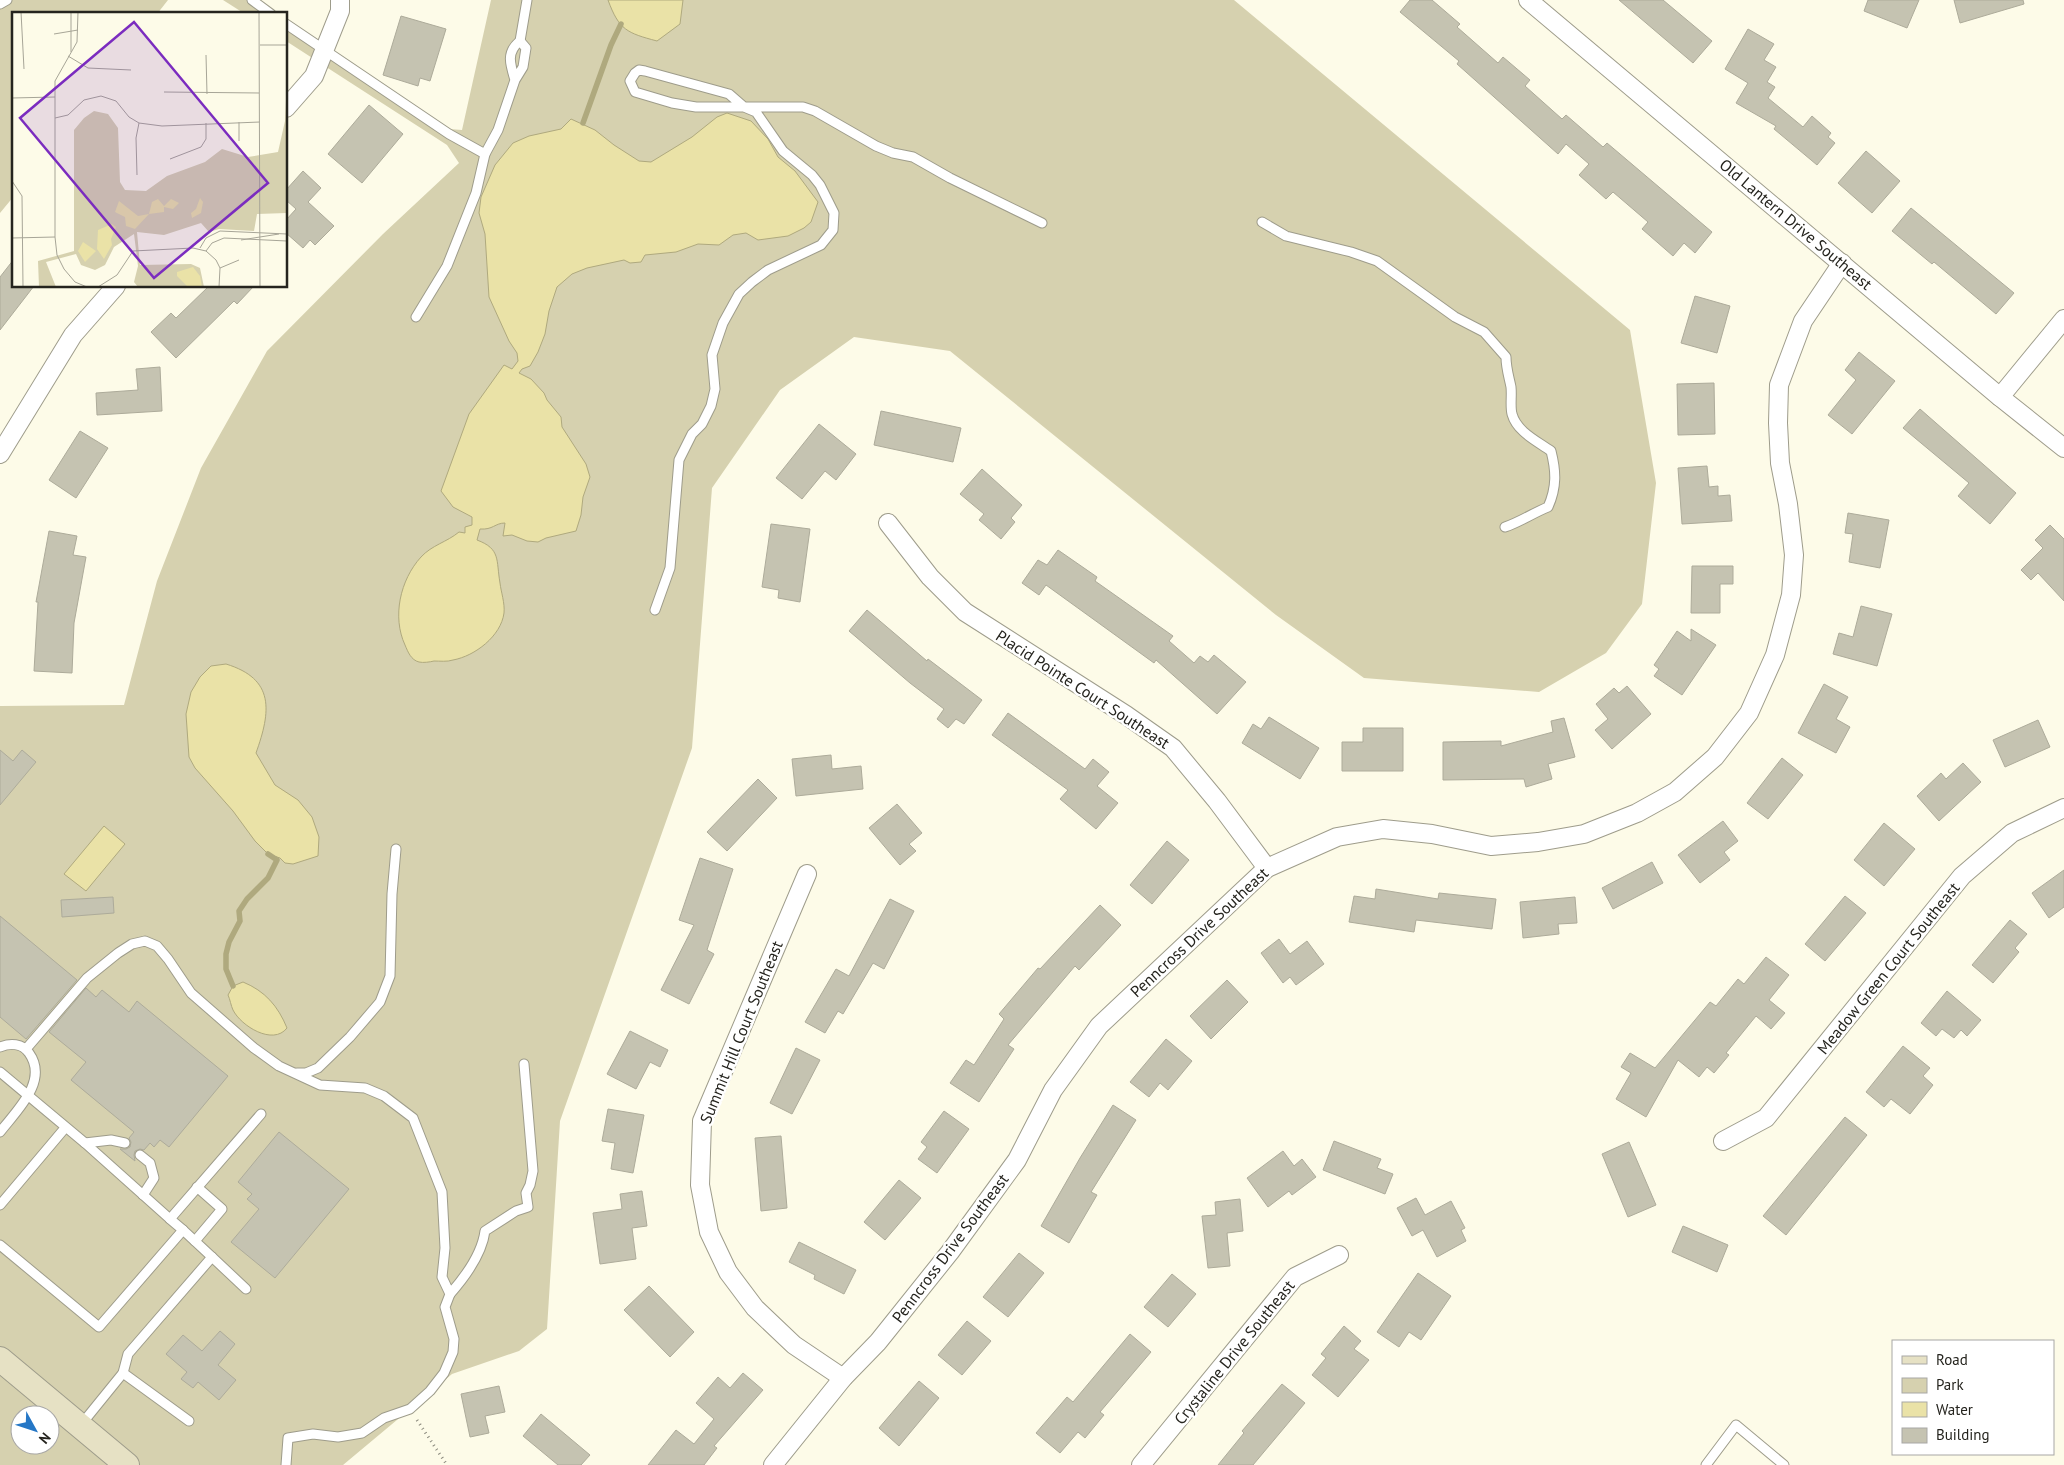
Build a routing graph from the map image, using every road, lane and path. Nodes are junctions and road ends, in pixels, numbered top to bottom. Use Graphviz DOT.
graph roads {
  1 [pos="7,0"];
  2 [pos="252,0"];
  3 [pos="340,0"];
  4 [pos="526,0"];
  5 [pos="1528,0"];
  6 [pos="0,4"];
  7 [pos="269,12"];
  8 [pos="288,25"];
  9 [pos="520,40"];
  10 [pos="324,50"];
  11 [pos="515,80"];
  12 [pos="288,106"];
  13 [pos="744,107"];
  14 [pos="485,154"];
  15 [pos="1262,222"];
  16 [pos="1042,223"];
  17 [pos="1842,263"];
  18 [pos="114,288"];
  19 [pos="416,317"];
  20 [pos="2064,319"];
  21 [pos="2000,397"];
  22 [pos="2064,448"];
  23 [pos="0,454"];
  24 [pos="888,523"];
  25 [pos="1505,527"];
  26 [pos="655,610"];
  27 [pos="2064,808"];
  28 [pos="396,849"];
  29 [pos="1267,868"];
  30 [pos="807,874"];
  31 [pos="0,1046"];
  32 [pos="26,1049"];
  33 [pos="524,1064"];
  34 [pos="0,1072"];
  35 [pos="294,1073"];
  36 [pos="28,1096"];
  37 [pos="261,1114"];
  38 [pos="65,1128"];
  39 [pos="0,1132"];
  40 [pos="1723,1141"];
  41 [pos="125,1142"];
  42 [pos="85,1143"];
  43 [pos="140,1155"];
  44 [pos="197,1187"];
  45 [pos="143,1195"];
  46 [pos="0,1205"];
  47 [pos="170,1219"];
  48 [pos="183,1230"];
  49 [pos="195,1241"];
  50 [pos="0,1245"];
  51 [pos="1339,1255"];
  52 [pos="212,1257"];
  53 [pos="246,1289"];
  54 [pos="450,1294"];
  55 [pos="0,1359"];
  56 [pos="123,1373"];
  57 [pos="843,1378"];
  58 [pos="410,1409"];
  59 [pos="189,1421"];
  60 [pos="80,1426"];
  61 [pos="127,1465"];
  62 [pos="286,1465"];
  63 [pos="447,1465"];
  64 [pos="773,1465"];
  65 [pos="1141,1465"];
  66 [pos="1706,1465"];
  67 [pos="1784,1465"];
  1 -- 6 [label="lane"];
  2 -- 7 [label="lane"];
  3 -- 10 [label="street"];
  4 -- 9 [label="lane"];
  5 -- 17 [label="street, Old Lantern Drive Southeast"];
  8 -- 10 [label="lane"];
  9 -- 11 [label="lane"];
  9 -- 11 [label="lane"];
  10 -- 12 [label="street"];
  10 -- 14 [label="lane"];
  11 -- 14 [label="lane"];
  13 -- 13 [label="lane"];
  13 -- 16 [label="lane"];
  13 -- 26 [label="lane"];
  14 -- 19 [label="lane"];
  15 -- 25 [label="lane"];
  17 -- 21 [label="street, Old Lantern Drive Southeast"];
  17 -- 29 [label="street, Penncross Drive Southeast"];
  18 -- 23 [label="street"];
  20 -- 21 [label="street"];
  21 -- 22 [label="street, Old Lantern Drive Southeast"];
  24 -- 29 [label="street, Placid Pointe Court Southeast"];
  27 -- 40 [label="street, Meadow Green Court Southeast"];
  28 -- 35 [label="lane"];
  29 -- 57 [label="street, Penncross Drive Southeast"];
  30 -- 57 [label="street, Summit Hill Court Southeast"];
  31 -- 32 [label="lane"];
  32 -- 35 [label="lane"];
  32 -- 36 [label="lane"];
  33 -- 54 [label="lane"];
  34 -- 36 [label="lane"];
  35 -- 54 [label="lane"];
  36 -- 38 [label="lane"];
  36 -- 39 [label="lane"];
  37 -- 44 [label="lane"];
  38 -- 42 [label="lane"];
  38 -- 46 [label="lane"];
  41 -- 42 [label="lane"];
  42 -- 45 [label="lane"];
  43 -- 45 [label="lane"];
  44 -- 47 [label="lane"];
  44 -- 49 [label="lane"];
  45 -- 47 [label="lane"];
  47 -- 48 [label="lane"];
  48 -- 49 [label="lane"];
  48 -- 50 [label="lane"];
  49 -- 52 [label="lane"];
  51 -- 65 [label="street, Crystaline Drive Southeast"];
  52 -- 53 [label="lane"];
  52 -- 56 [label="lane"];
  54 -- 58 [label="lane"];
  55 -- 60 [label="street"];
  56 -- 59 [label="lane"];
  56 -- 60 [label="lane"];
  57 -- 64 [label="street, Penncross Drive Southeast"];
  58 -- 62 [label="lane"];
  58 -- 63 [label="path"];
  60 -- 61 [label="street"];
  66 -- 67 [label="lane"];
}
